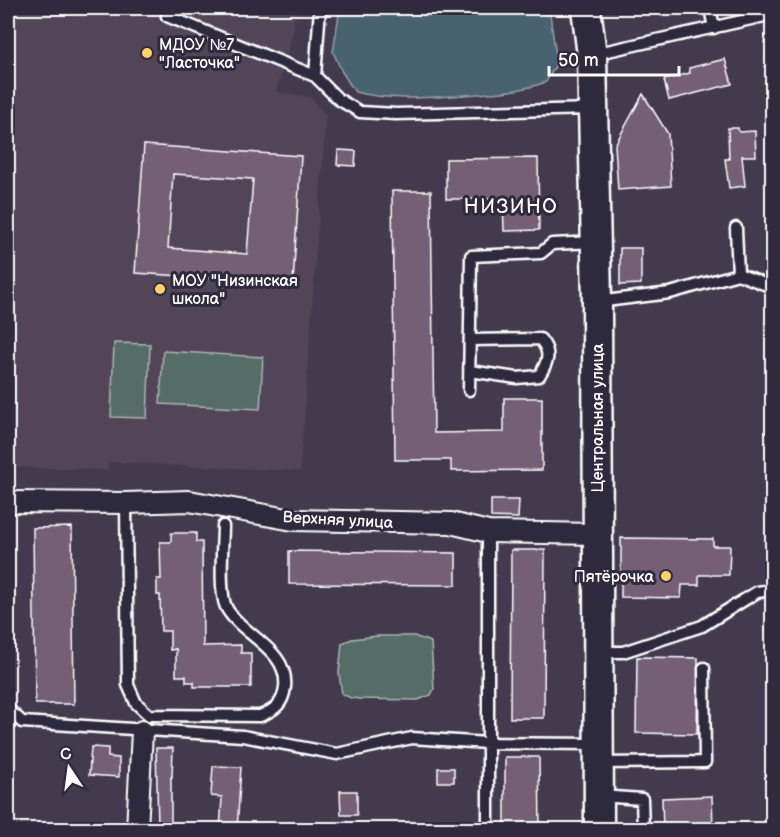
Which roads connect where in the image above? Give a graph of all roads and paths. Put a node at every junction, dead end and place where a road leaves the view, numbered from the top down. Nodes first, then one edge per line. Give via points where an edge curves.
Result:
1 (320, 8) edge
2 (586, 8) edge
3 (710, 8) edge
4 (770, 15) edge
5 (167, 16) dead end
6 (714, 28) junction
7 (592, 55) junction
8 (315, 76) junction
9 (594, 109) junction
10 (736, 228) dead end
11 (596, 242) junction
12 (738, 274) junction
13 (772, 287) edge
14 (597, 302) junction
15 (470, 340) junction
16 (470, 371) junction
17 (469, 390) dead end
18 (8, 502) edge
19 (126, 503) junction
20 (223, 525) dead end
21 (488, 532) junction
22 (597, 534) junction
23 (772, 590) edge
24 (599, 652) junction
25 (704, 668) dead end
26 (8, 709) edge
27 (142, 731) junction
28 (487, 743) junction
29 (598, 754) junction
30 (598, 796) junction
31 (137, 830) edge
32 (488, 830) edge
33 (599, 830) edge
34 (643, 830) edge

1 - 8 lane
2 - 7 street, Центральная улица
3 - 6 lane
4 - 6 lane
5 - 8 lane
6 - 7 lane
7 - 9 street, Центральная улица
8 - 9 lane via 338,99 360,112
9 - 11 street, Центральная улица
10 - 12 lane
11 - 14 street, Центральная улица
11 - 15 lane via 552,244 541,253 471,256
12 - 13 lane
12 - 14 lane via 670,293
14 - 22 street, Центральная улица
15 - 16 lane
15 - 16 lane via 540,339 549,354 539,376 516,378
16 - 17 lane
18 - 19 street, Верхняя улица
19 - 20 lane via 128,685 136,703 149,715 260,716 275,710 284,699 286,679 279,659 225,607
19 - 21 street, Верхняя улица via 189,501 293,520 451,524
21 - 22 street, Верхняя улица
21 - 28 lane
22 - 24 street, Центральная улица
23 - 24 lane via 757,592 702,626 623,652
24 - 29 street, Центральная улица
25 - 29 lane via 705,762
26 - 27 lane via 22,722
27 - 28 lane via 243,736 337,754 412,738
27 - 31 street
28 - 29 lane
28 - 32 lane
29 - 30 street, Центральная улица
30 - 33 street, Центральная улица
30 - 34 lane via 642,799

